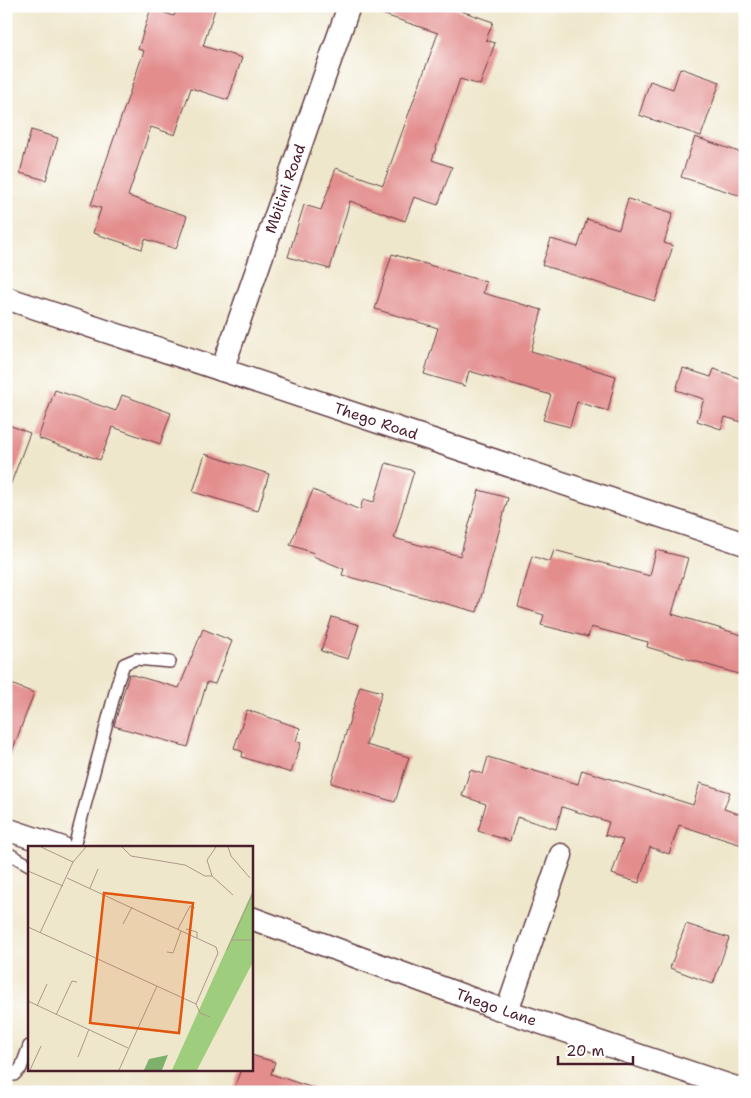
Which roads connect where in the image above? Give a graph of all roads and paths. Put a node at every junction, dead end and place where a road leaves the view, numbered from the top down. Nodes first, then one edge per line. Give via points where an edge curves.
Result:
1 (349, 6) edge
2 (6, 298) edge
3 (222, 370) junction
4 (745, 544) edge
5 (170, 662) dead end
6 (6, 829) edge
7 (57, 846) edge
8 (74, 846) edge
9 (6, 854) edge
10 (561, 855) dead end
11 (28, 864) edge
12 (252, 918) edge
13 (507, 1011) junction
14 (28, 1049) edge
15 (6, 1075) edge
16 (745, 1091) edge

1 - 3 street, Mbitini Road
2 - 3 street, Thego Road
3 - 4 street, Thego Road
5 - 8 lane via 136,659 124,664
6 - 7 street
9 - 11 lane
10 - 13 street
12 - 13 street, Thego Lane
13 - 16 street, Thego Lane
14 - 15 lane via 21,1068 14,1075

